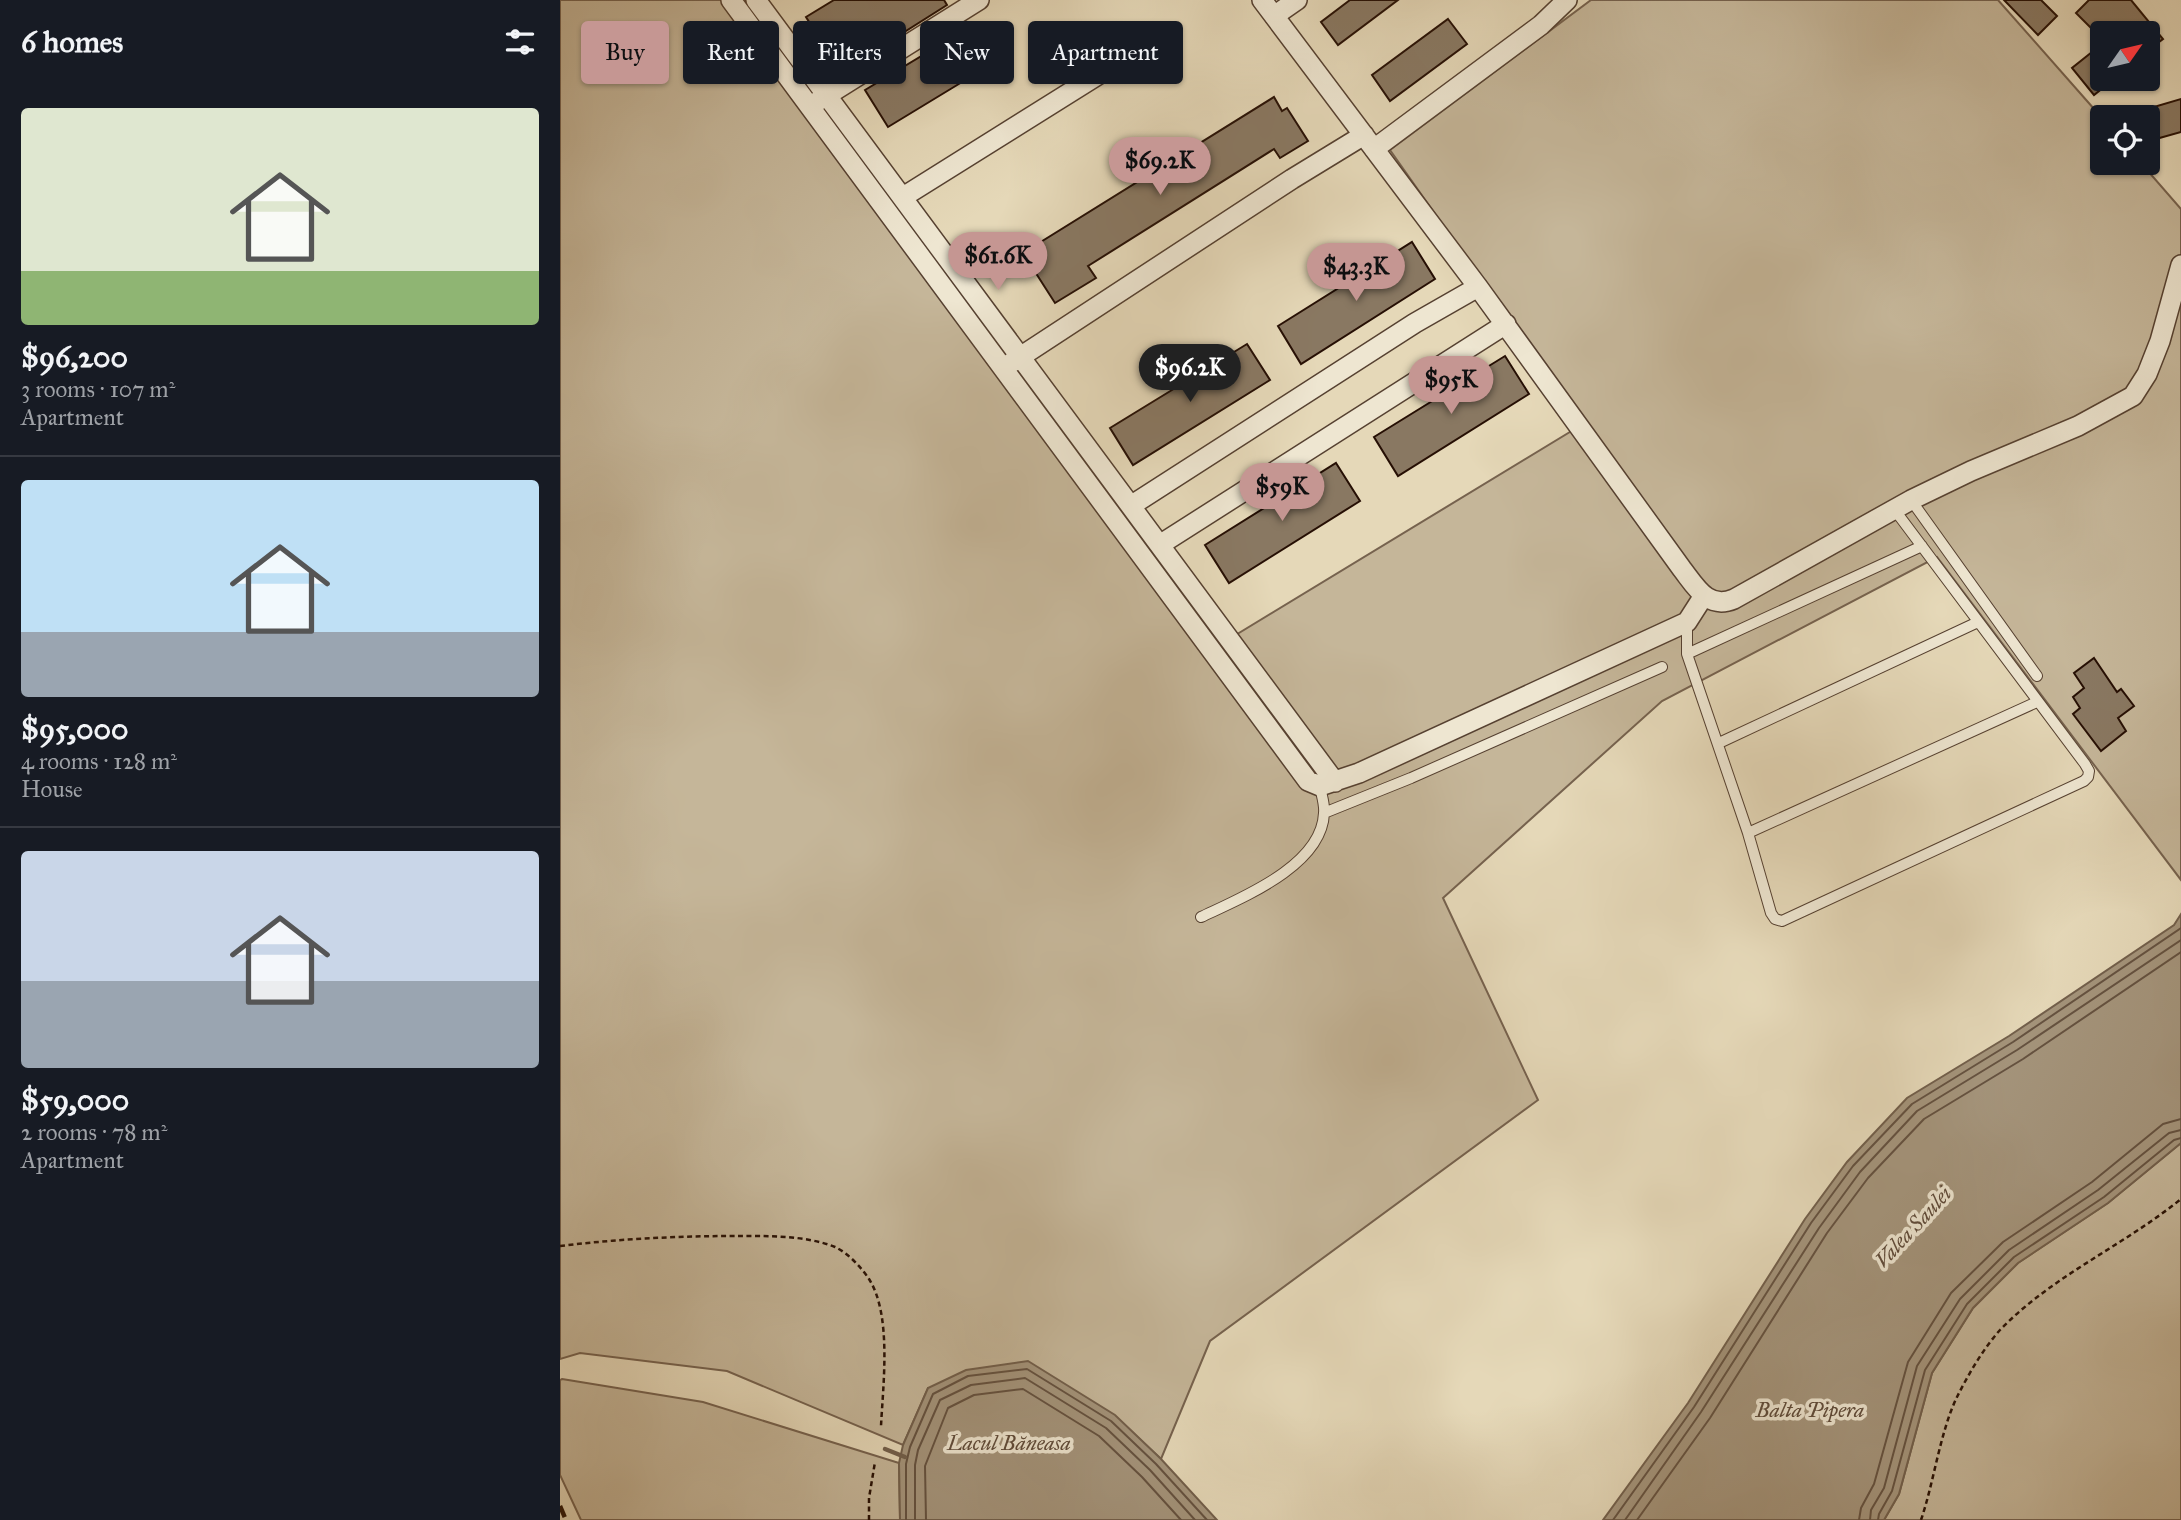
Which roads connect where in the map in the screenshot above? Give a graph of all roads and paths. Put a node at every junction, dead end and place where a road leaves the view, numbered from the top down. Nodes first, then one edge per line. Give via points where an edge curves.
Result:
1 (731, 0) edge
2 (756, 0) edge
3 (979, 0) edge
4 (1262, 0) edge
5 (1297, 0) edge
6 (1567, 0) edge
7 (956, 7) edge
8 (1274, 16) junction
9 (1084, 84) edge
10 (827, 95) junction
11 (808, 107) junction
12 (1369, 142) junction
13 (903, 197) junction
14 (2181, 265) edge
15 (1478, 286) junction
16 (975, 293) junction
17 (958, 306) junction
18 (1506, 324) junction
19 (1021, 356) junction
20 (1004, 367) junction
21 (1132, 505) junction
22 (1903, 505) junction
23 (1161, 544) junction
24 (1922, 546) junction
25 (1703, 597) junction
26 (1686, 622) junction
27 (1978, 622) junction
28 (1687, 654) junction
29 (1662, 667) dead end
30 (2037, 676) dead end
31 (2038, 702) junction
32 (1718, 743) junction
33 (1328, 784) junction
34 (1324, 813) junction
35 (1748, 833) junction
36 (1200, 917) dead end
37 (2181, 1199) edge
38 (560, 1246) edge
39 (881, 1426) dead end
40 (875, 1462) dead end
41 (869, 1520) edge
42 (1921, 1520) edge

1 - 11 street
2 - 10 street
3 - 7 street
4 - 8 street
5 - 8 street
6 - 12 street via 1541,25
7 - 10 street
8 - 12 street
9 - 13 street
10 - 11 street
10 - 13 street
11 - 17 street
12 - 15 street
12 - 19 street via 1292,179
13 - 16 street
14 - 22 street via 2160,341 2133,396 2078,426
15 - 18 street
15 - 21 street
16 - 17 street
16 - 19 street
17 - 20 street
18 - 23 street
18 - 25 street
19 - 20 street
19 - 21 street
20 - 33 street via 1303,775
21 - 23 street
22 - 24 lane
22 - 25 street via 1734,599 1722,602
22 - 30 lane
23 - 33 street
24 - 27 lane
24 - 28 lane
25 - 26 street
26 - 28 lane
26 - 33 street
27 - 31 lane
27 - 32 lane
28 - 32 lane
29 - 34 lane
31 - 35 lane
31 - 35 lane via 2085,764 2088,777 1782,921 1771,914
32 - 35 lane
33 - 34 lane
34 - 36 lane via 1317,836 1281,877
37 - 42 path via 2047,1289 1999,1332 1956,1400
38 - 39 path via 675,1236 786,1236 835,1247 870,1280 880,1304
40 - 41 path

